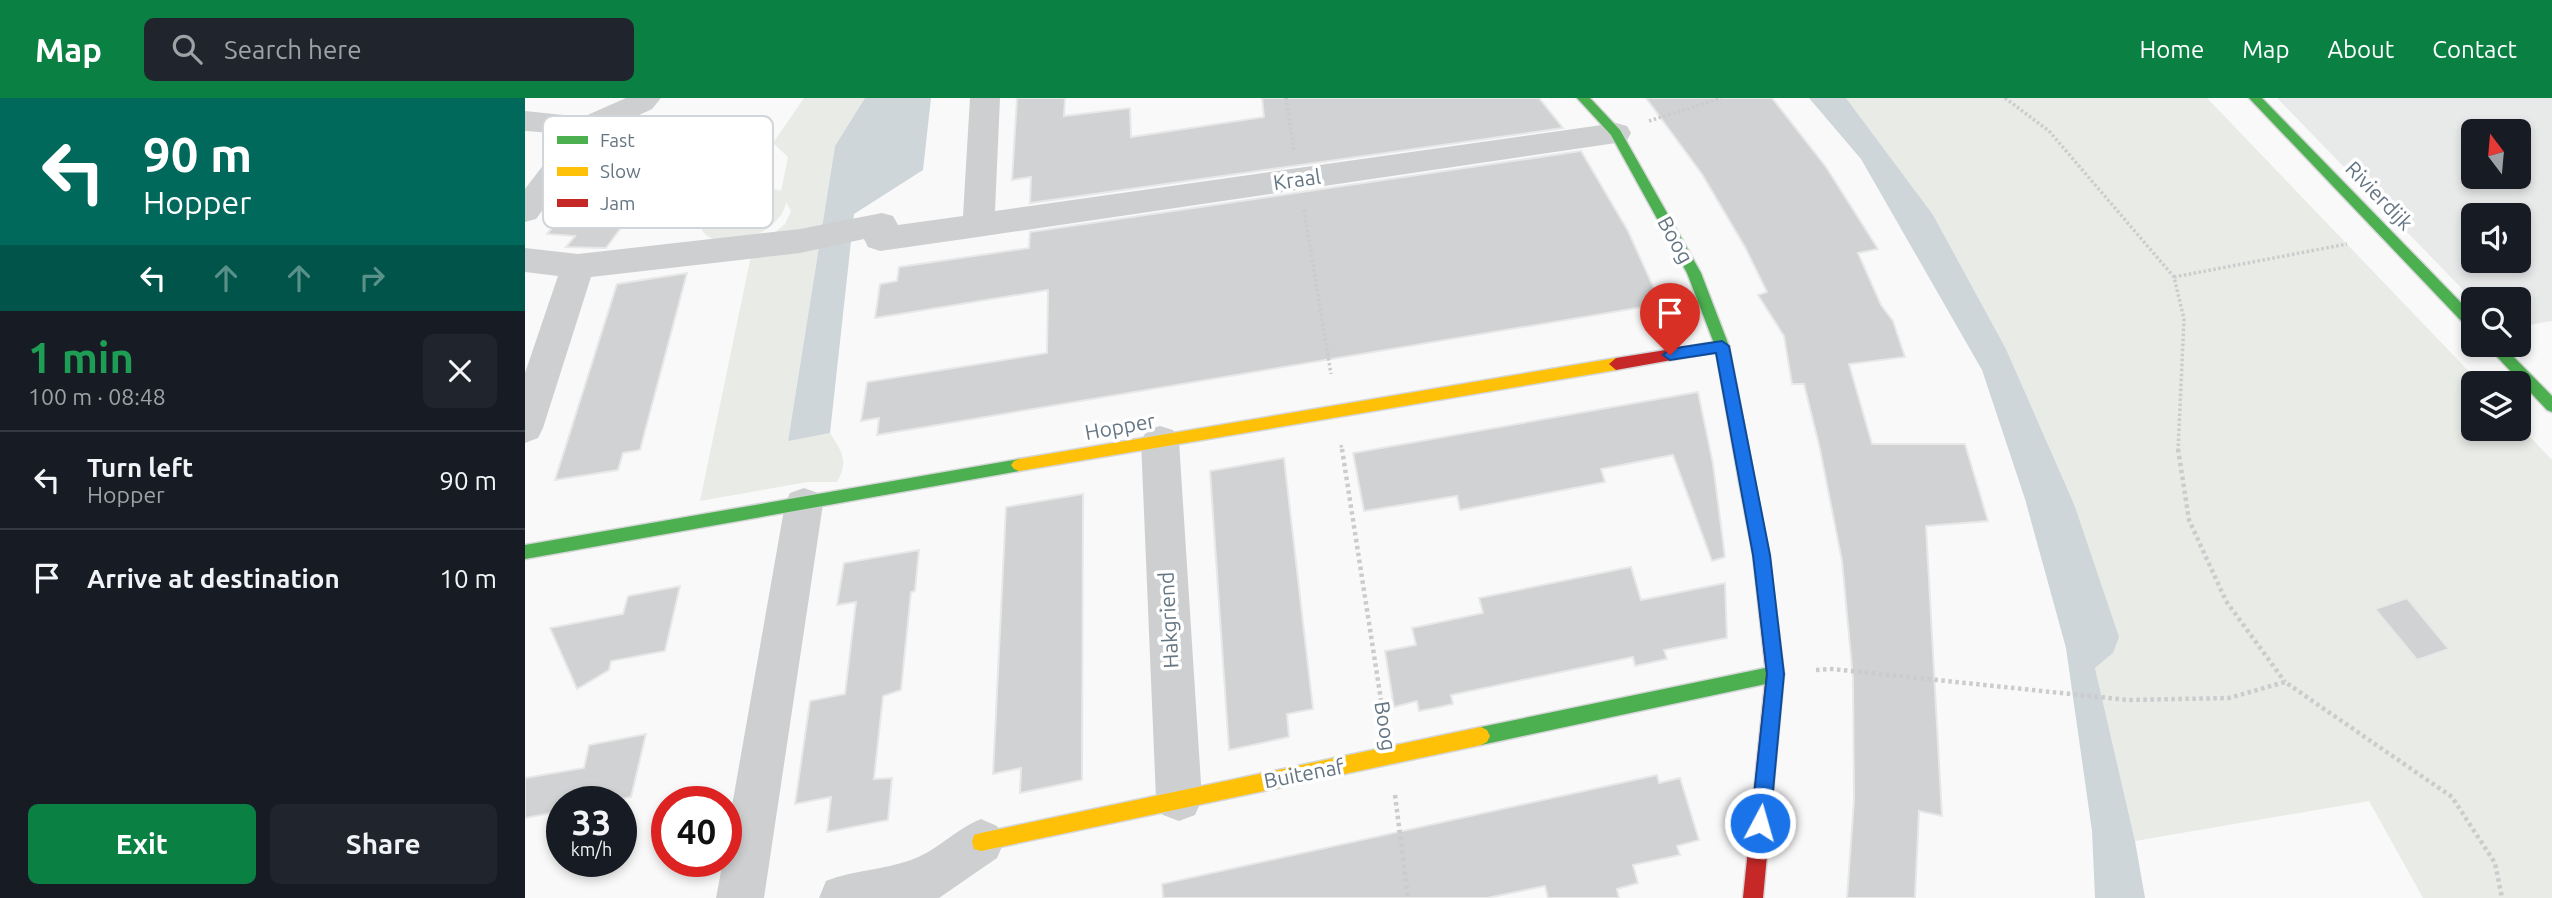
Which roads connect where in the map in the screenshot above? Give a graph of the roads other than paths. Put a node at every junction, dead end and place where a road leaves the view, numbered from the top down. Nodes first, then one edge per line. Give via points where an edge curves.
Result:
1 (646, 98) edge
2 (985, 98) edge
3 (1583, 98) edge
4 (2255, 98) edge
5 (613, 116) edge
6 (525, 121) edge
7 (543, 122) edge
8 (1616, 133) junction
9 (543, 188) edge
10 (525, 211) edge
11 (978, 226) junction
12 (525, 260) edge
13 (578, 266) junction
14 (2461, 312) edge
15 (1722, 346) junction
16 (2505, 357) edge
17 (2552, 406) edge
18 (525, 428) edge
19 (1160, 441) junction
20 (804, 504) junction
21 (525, 552) edge
22 (1775, 674) junction
23 (1179, 799) junction
24 (981, 842) joint
25 (920, 890) edge
26 (740, 898) edge
27 (843, 898) edge
28 (1753, 898) edge

1 - 5 street
2 - 11 street
3 - 8 street, Boog
4 - 14 street, Rivierdijk
6 - 7 street
8 - 11 street, Kraal
8 - 15 street, Boog via 1694,273
9 - 10 street
11 - 13 street, Kraal via 877,230
12 - 13 street, Kraal
13 - 18 street
15 - 19 street, Hopper
15 - 22 street, Boog via 1761,555
16 - 17 street
19 - 20 street, Hopper
19 - 23 street, Hakgriend
20 - 21 street, Hopper
20 - 26 street
22 - 23 street, Buitenaf
22 - 28 street, Boog
23 - 24 street, Buitenaf
24 - 25 street, Buitenaf
25 - 27 street, Buitenaf

